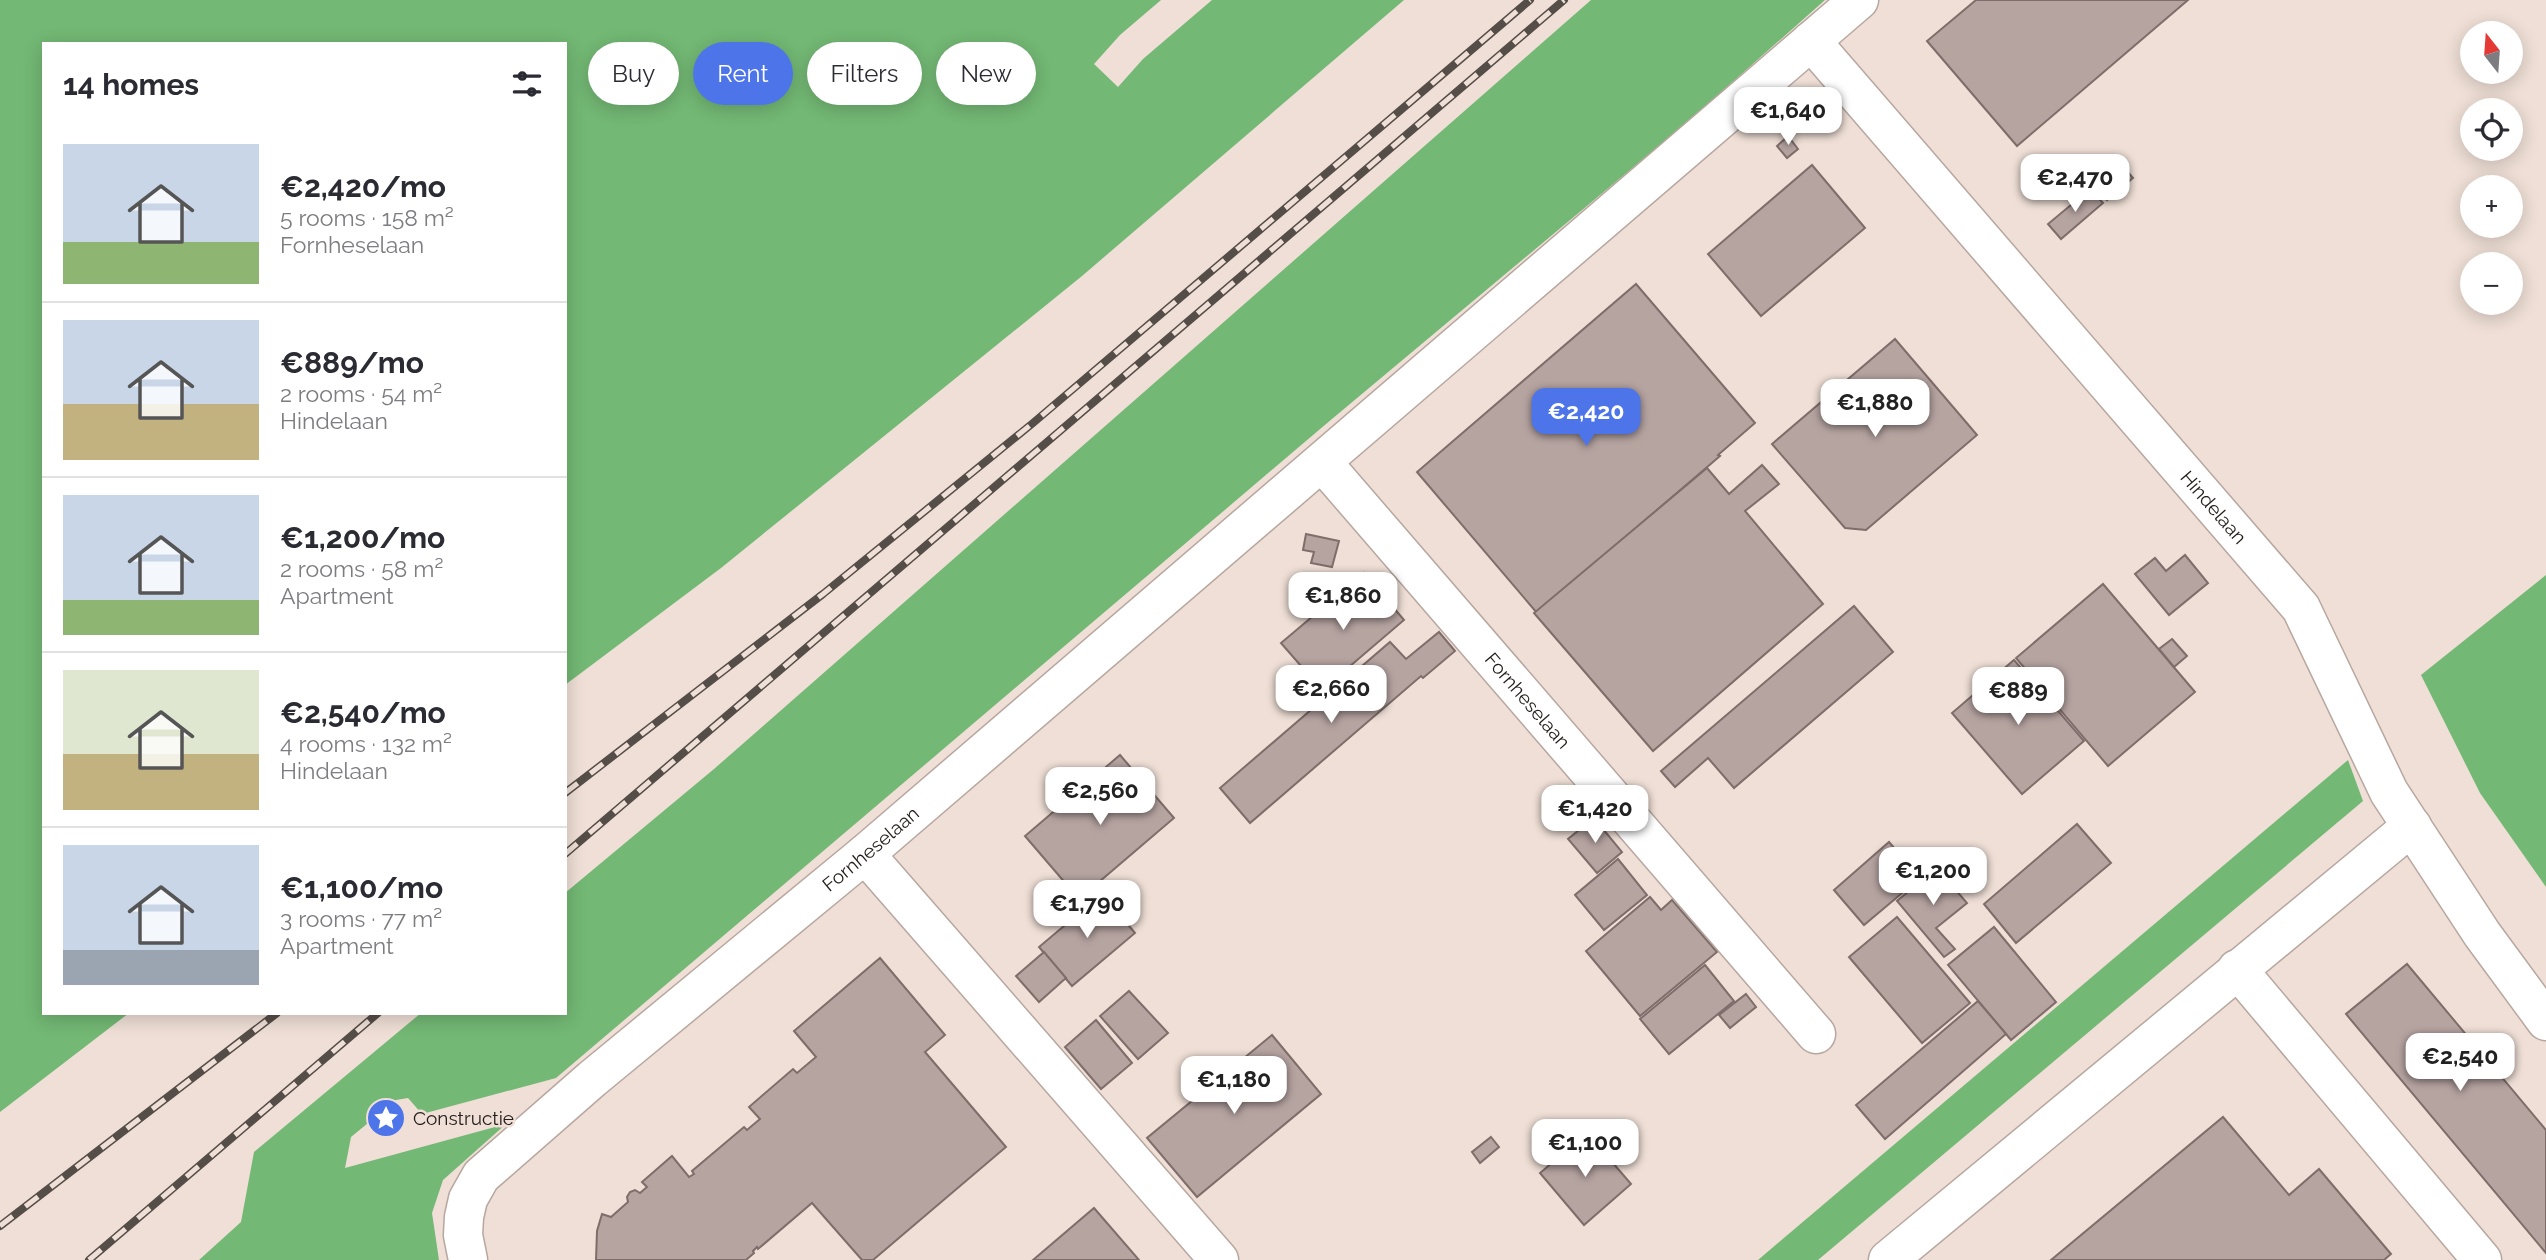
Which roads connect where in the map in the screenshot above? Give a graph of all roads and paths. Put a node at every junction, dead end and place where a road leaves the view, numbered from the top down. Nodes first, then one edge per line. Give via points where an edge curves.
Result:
1 (1859, 0) edge
2 (1811, 41) junction
3 (1322, 462) junction
4 (2412, 826) junction
5 (864, 854) junction
6 (2237, 969) junction
7 (2546, 1021) edge
8 (1816, 1034) dead end
9 (468, 1260) edge
10 (1219, 1260) edge
11 (1888, 1260) edge
12 (2482, 1260) edge

1 - 2 street, Fornheselaan
2 - 3 street, Fornheselaan
2 - 4 street, Hindelaan via 2301,608 2389,792
3 - 5 street, Fornheselaan
3 - 8 street, Fornheselaan
4 - 6 street
4 - 7 street, Hindelaan
5 - 9 street, Fornheselaan via 481,1176 464,1217
5 - 10 street
6 - 11 street
6 - 12 street

